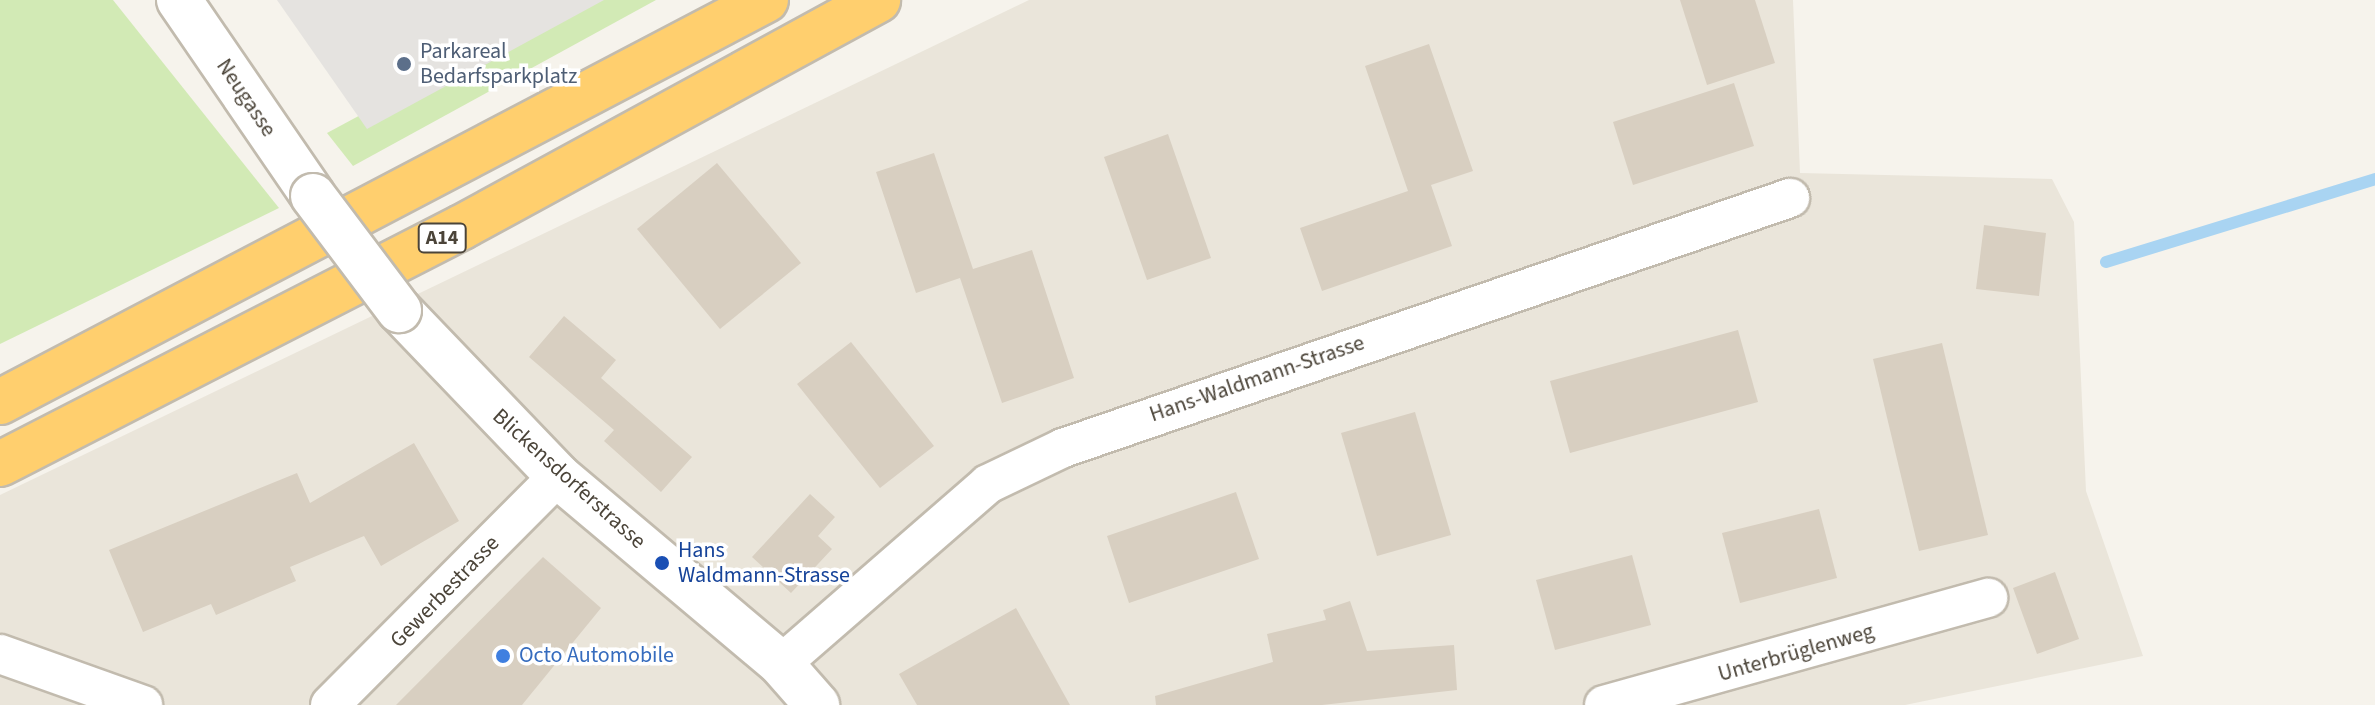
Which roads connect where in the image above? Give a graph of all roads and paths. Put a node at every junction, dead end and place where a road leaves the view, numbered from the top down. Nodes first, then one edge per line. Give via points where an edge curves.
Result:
1 (179, 0) edge
2 (766, 0) edge
3 (878, 0) edge
4 (313, 196) joint
5 (1790, 198) dead end
6 (0, 402) edge
7 (0, 464) edge
8 (558, 476) junction
9 (1988, 598) dead end
10 (0, 654) edge
11 (781, 664) junction
12 (143, 705) edge
13 (330, 705) edge
14 (817, 705) edge
15 (1604, 705) edge

1 - 4 street, Neugasse
2 - 6 highway, A14
3 - 7 highway, A14 via 462,227
4 - 8 street, Blickensdorferstrasse, bridge via 399,310
5 - 11 street, Hans-Waldmann-Strasse via 1063,448 988,484
8 - 11 street, Blickensdorferstrasse
8 - 13 street, Gewerbestrasse
9 - 15 street, Unterbrüglenweg
10 - 12 street
11 - 14 street, Blickensdorferstrasse

